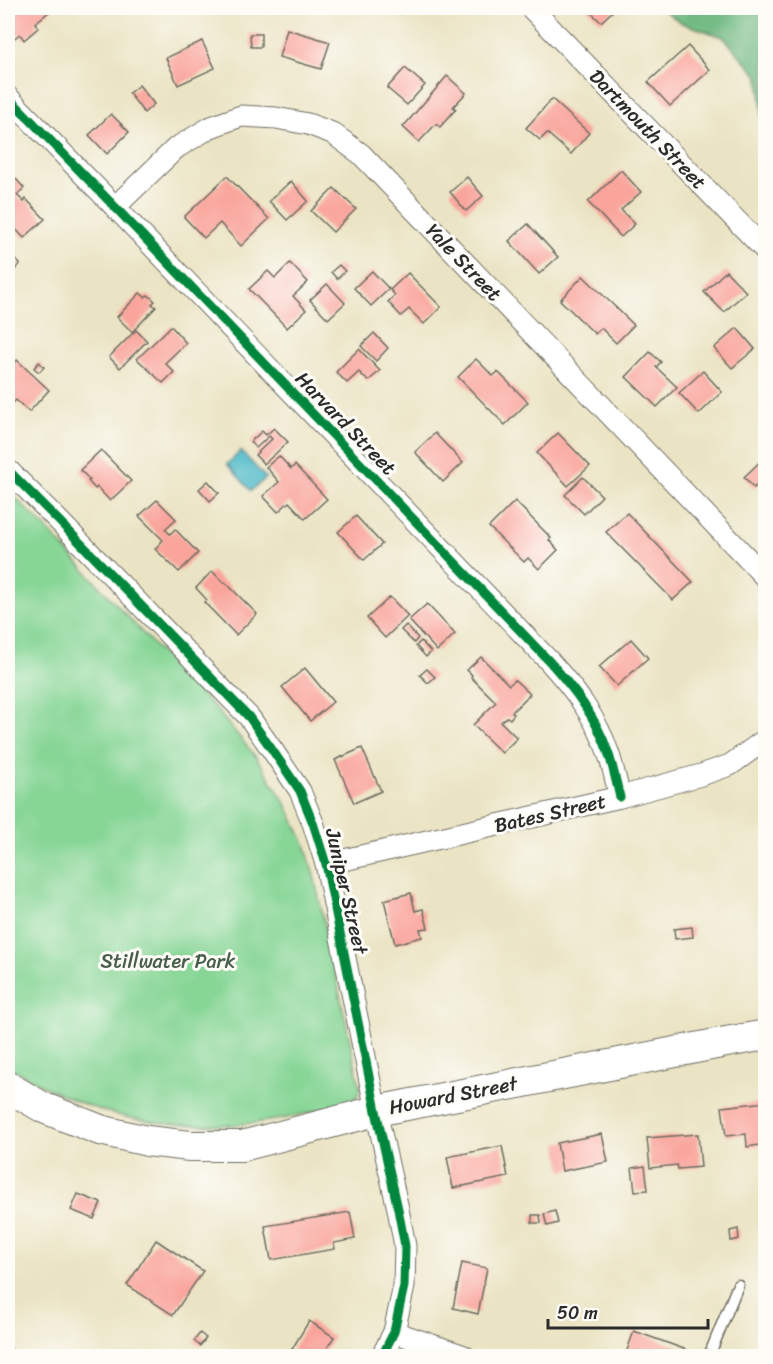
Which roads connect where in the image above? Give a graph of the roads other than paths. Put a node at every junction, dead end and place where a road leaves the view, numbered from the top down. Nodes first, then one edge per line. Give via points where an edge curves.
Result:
1 (531, 8) edge
2 (8, 97) edge
3 (115, 207) junction
4 (765, 251) edge
5 (8, 470) edge
6 (765, 578) edge
7 (765, 739) edge
8 (620, 797) junction
9 (326, 864) junction
10 (765, 1035) edge
11 (8, 1086) edge
12 (376, 1111) junction
13 (738, 1285) dead end
14 (393, 1332) junction
15 (382, 1356) edge
16 (464, 1356) edge
17 (709, 1356) edge

1 - 4 street, Dartmouth Street
2 - 3 street, Harvard Street
3 - 6 street, Yale Street via 176,148 241,116 276,118 332,133 361,154
3 - 8 street, Harvard Street via 573,688 591,714 608,752
5 - 9 street, Juniper Street via 249,717 300,791
7 - 8 street, Bates Street via 730,765
8 - 9 street, Bates Street
9 - 12 street, Juniper Street
10 - 12 street, Howard Street
11 - 12 street, Howard Street via 44,1108 100,1130 190,1146 242,1146
12 - 14 street, Juniper Street via 405,1246 404,1286
13 - 17 lane
14 - 15 street, Juniper Street
14 - 16 street

